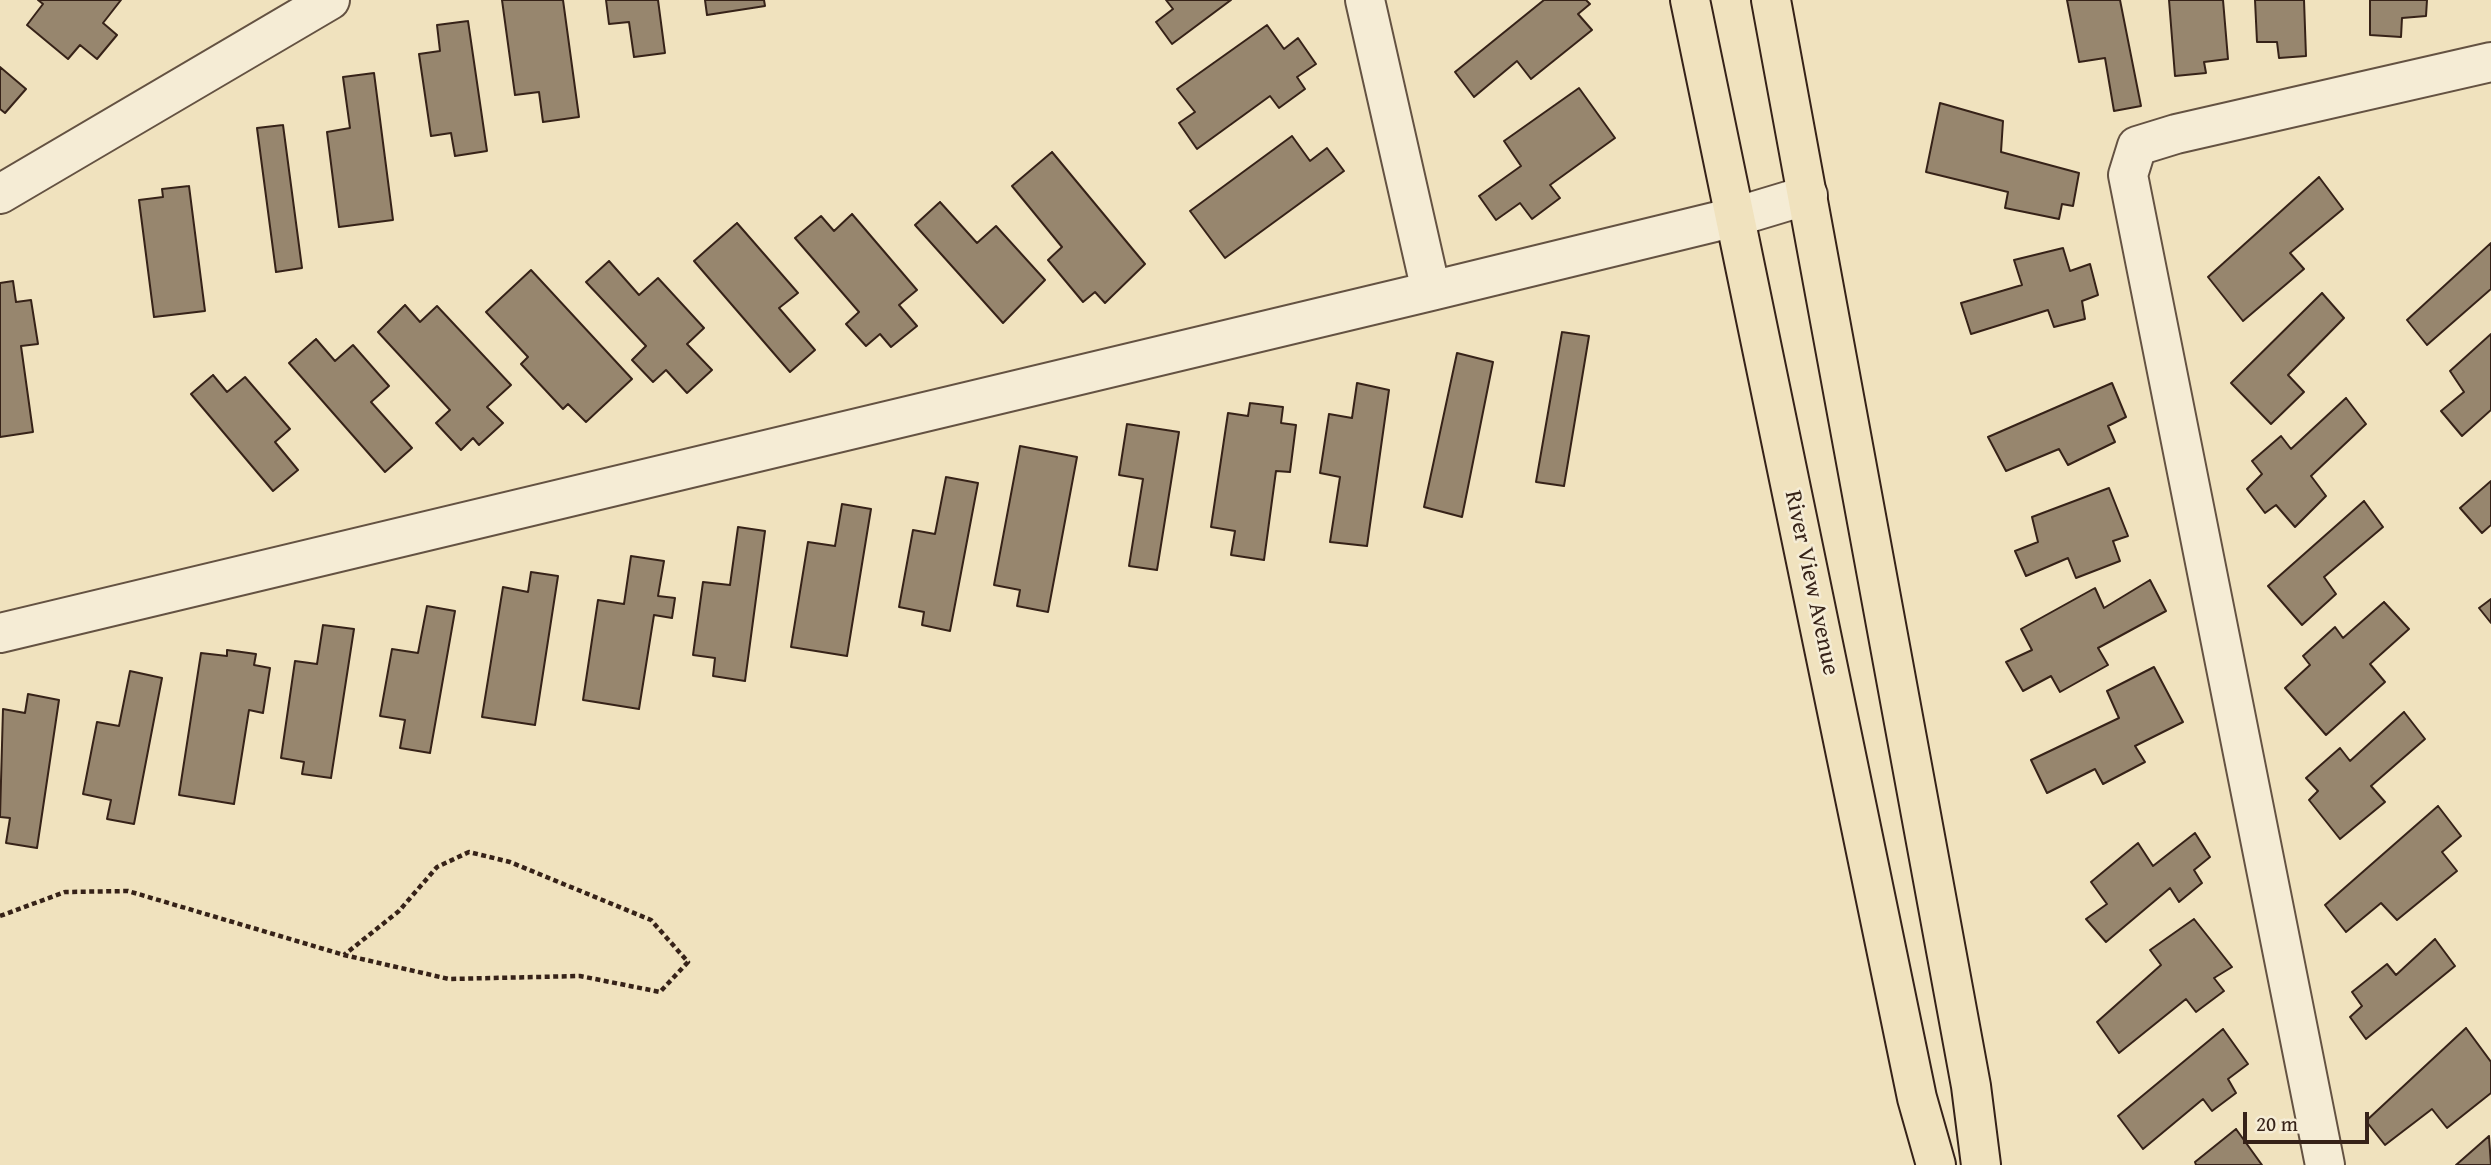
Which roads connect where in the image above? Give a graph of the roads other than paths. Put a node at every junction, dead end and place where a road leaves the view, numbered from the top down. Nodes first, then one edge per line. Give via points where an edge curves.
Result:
1 (330, 0) edge
2 (1365, 0) edge
3 (1690, 0) edge
4 (1772, 0) edge
5 (2491, 62) edge
6 (0, 194) edge
7 (1808, 195) junction
8 (1735, 217) junction
9 (1431, 292) junction
10 (0, 633) edge
11 (1936, 1165) edge
12 (1981, 1165) edge
13 (2325, 1165) edge

1 - 6 lane
2 - 9 lane
3 - 8 main road, River View Avenue
4 - 7 main road
5 - 13 lane via 2137,146 2128,174
7 - 8 lane
7 - 12 main road via 1969,1072
8 - 9 lane
8 - 11 main road, River View Avenue via 1917,1098
9 - 10 lane

